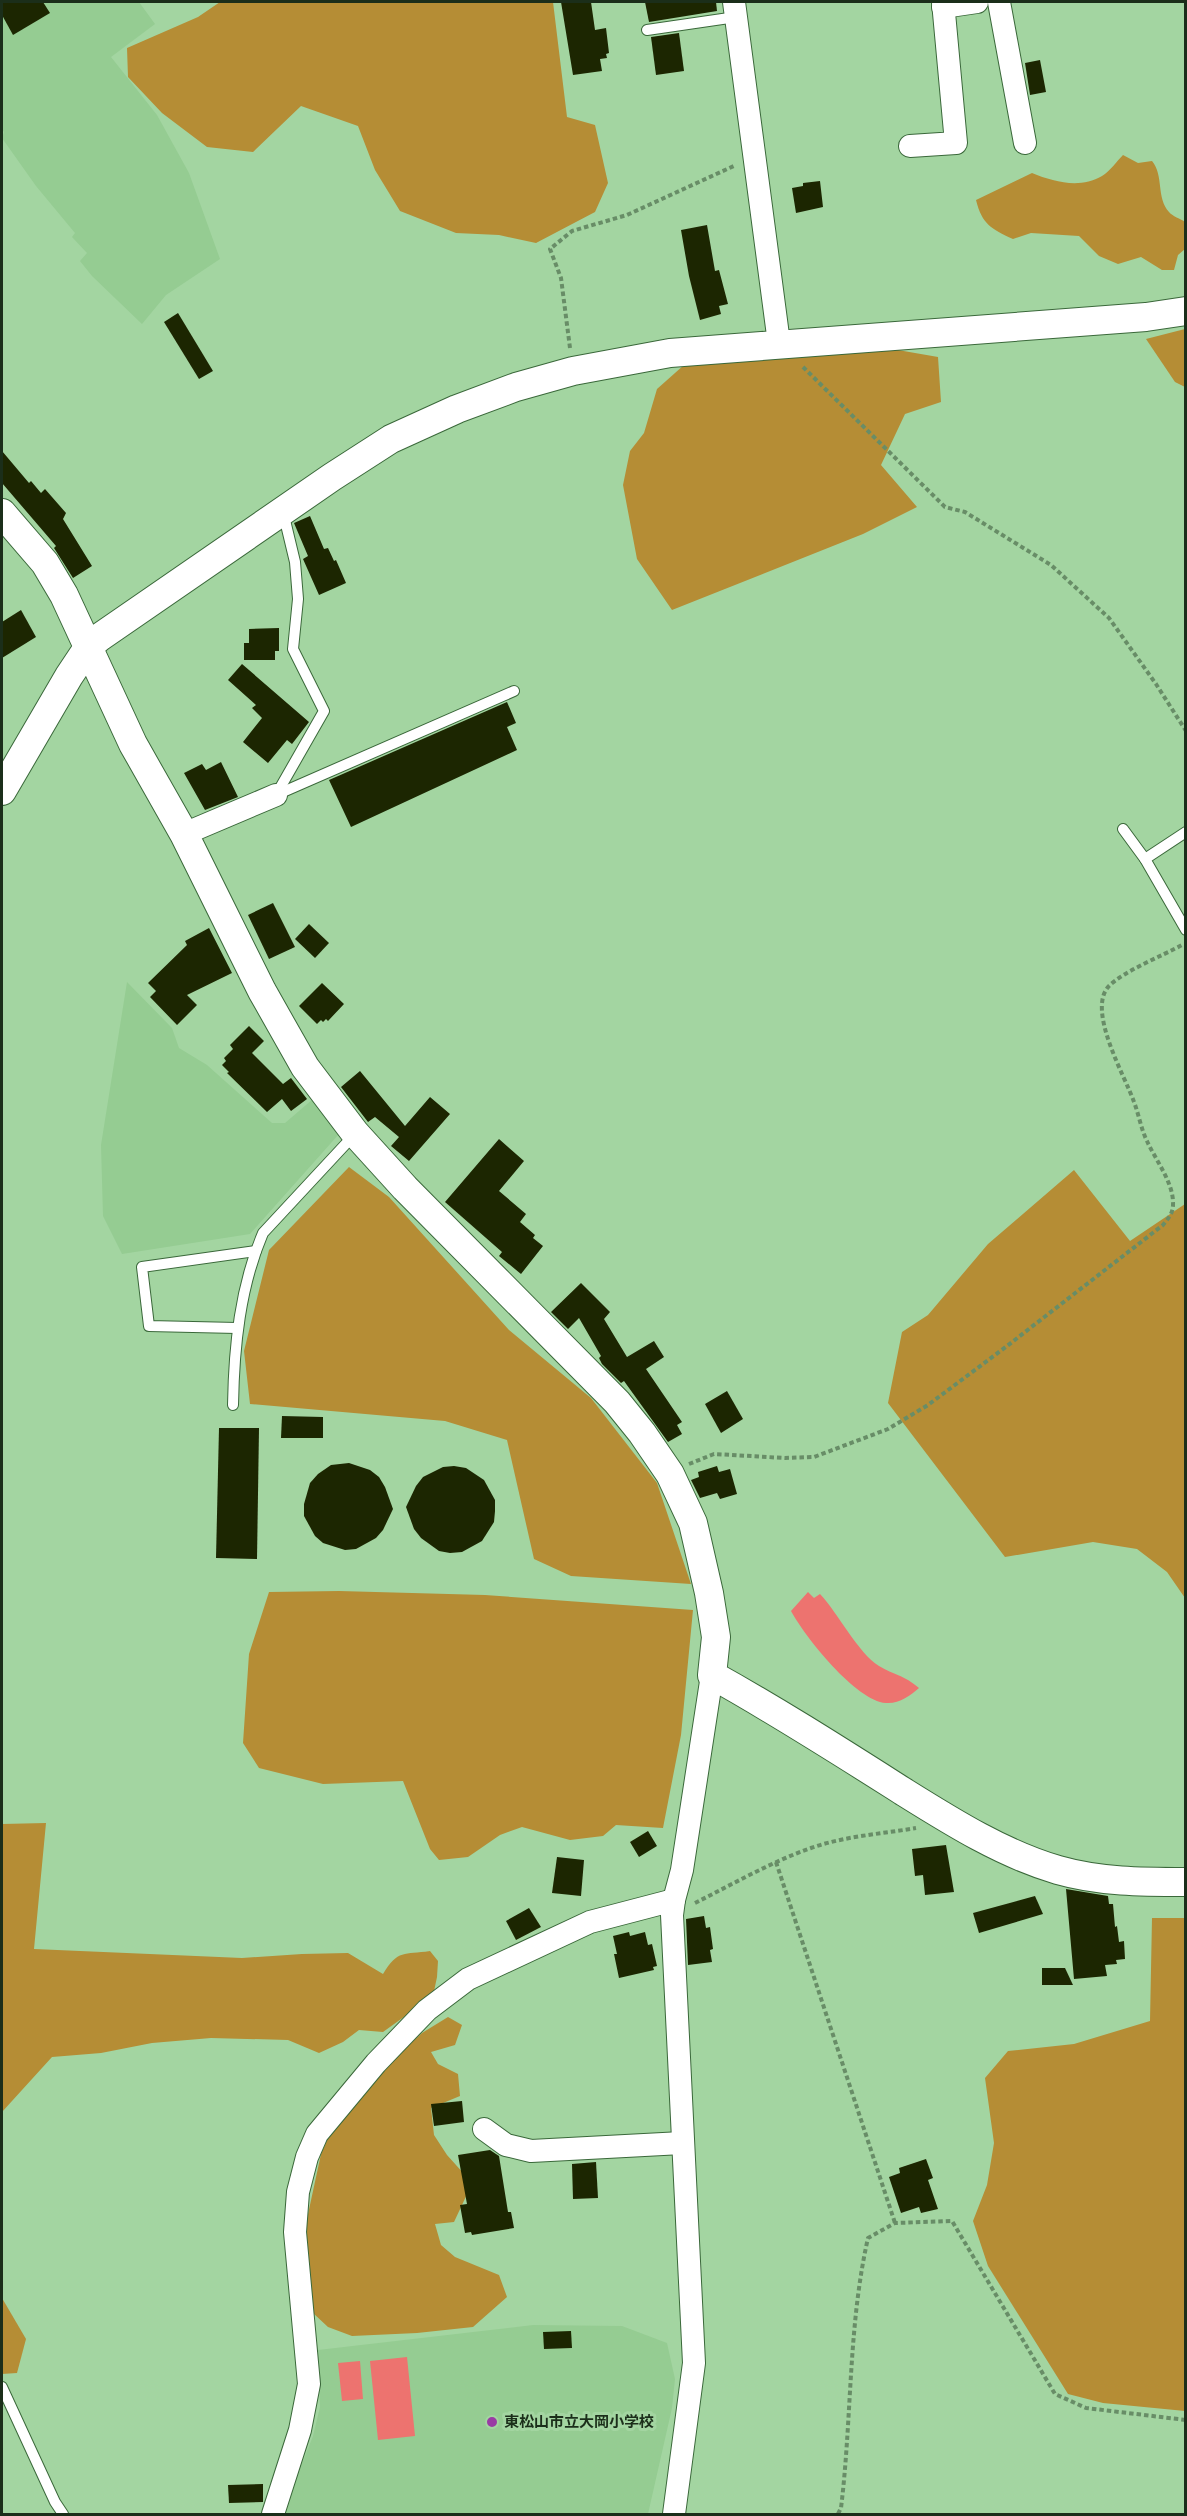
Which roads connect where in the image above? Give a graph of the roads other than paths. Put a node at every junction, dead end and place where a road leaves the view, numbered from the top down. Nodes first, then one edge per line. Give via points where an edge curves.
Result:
1 (977, 2) edge
2 (999, 2) edge
3 (943, 4) edge
4 (735, 9) edge
5 (647, 30) dead end
6 (1025, 143) dead end
7 (910, 146) dead end
8 (1185, 310) edge
9 (779, 343) junction
10 (283, 512) junction
11 (2, 513) edge
12 (89, 646) junction
13 (514, 691) dead end
14 (2, 791) edge
15 (276, 795) junction
16 (1123, 829) dead end
17 (1185, 832) edge
18 (184, 834) junction
19 (1145, 859) junction
20 (1185, 930) edge
21 (355, 1133) junction
22 (256, 1251) junction
23 (237, 1328) junction
24 (233, 1404) dead end
25 (712, 1675) junction
26 (1185, 1882) edge
27 (673, 1907) junction
28 (484, 2129) dead end
29 (682, 2143) junction
30 (2, 2387) edge
31 (63, 2514) edge
32 (273, 2514) edge
33 (674, 2514) edge

1 - 3 street
2 - 6 street
3 - 7 street via 956,143
4 - 5 lane
4 - 9 street
8 - 9 street via 1146,317
9 - 10 street via 670,353 573,371 516,387 391,439
10 - 12 street
10 - 15 lane via 295,562 298,599 293,649 324,711
11 - 12 street via 45,563
12 - 14 street
12 - 18 street via 133,744
13 - 15 lane
15 - 18 street
16 - 19 lane
17 - 19 lane
18 - 21 street via 294,1048
19 - 20 lane
21 - 22 lane via 263,1233
21 - 25 street via 617,1402 670,1474 693,1523 709,1593 716,1637
22 - 23 lane
22 - 23 lane via 142,1267 149,1326
23 - 24 lane
25 - 26 street via 952,1822 1012,1852 1057,1870 1089,1877
25 - 27 street
27 - 29 street
27 - 32 street via 590,1922 468,1979 427,2010 317,2134 298,2192 295,2232 309,2384 300,2430
28 - 29 street via 506,2145 531,2151
29 - 33 street via 694,2363
30 - 31 lane

